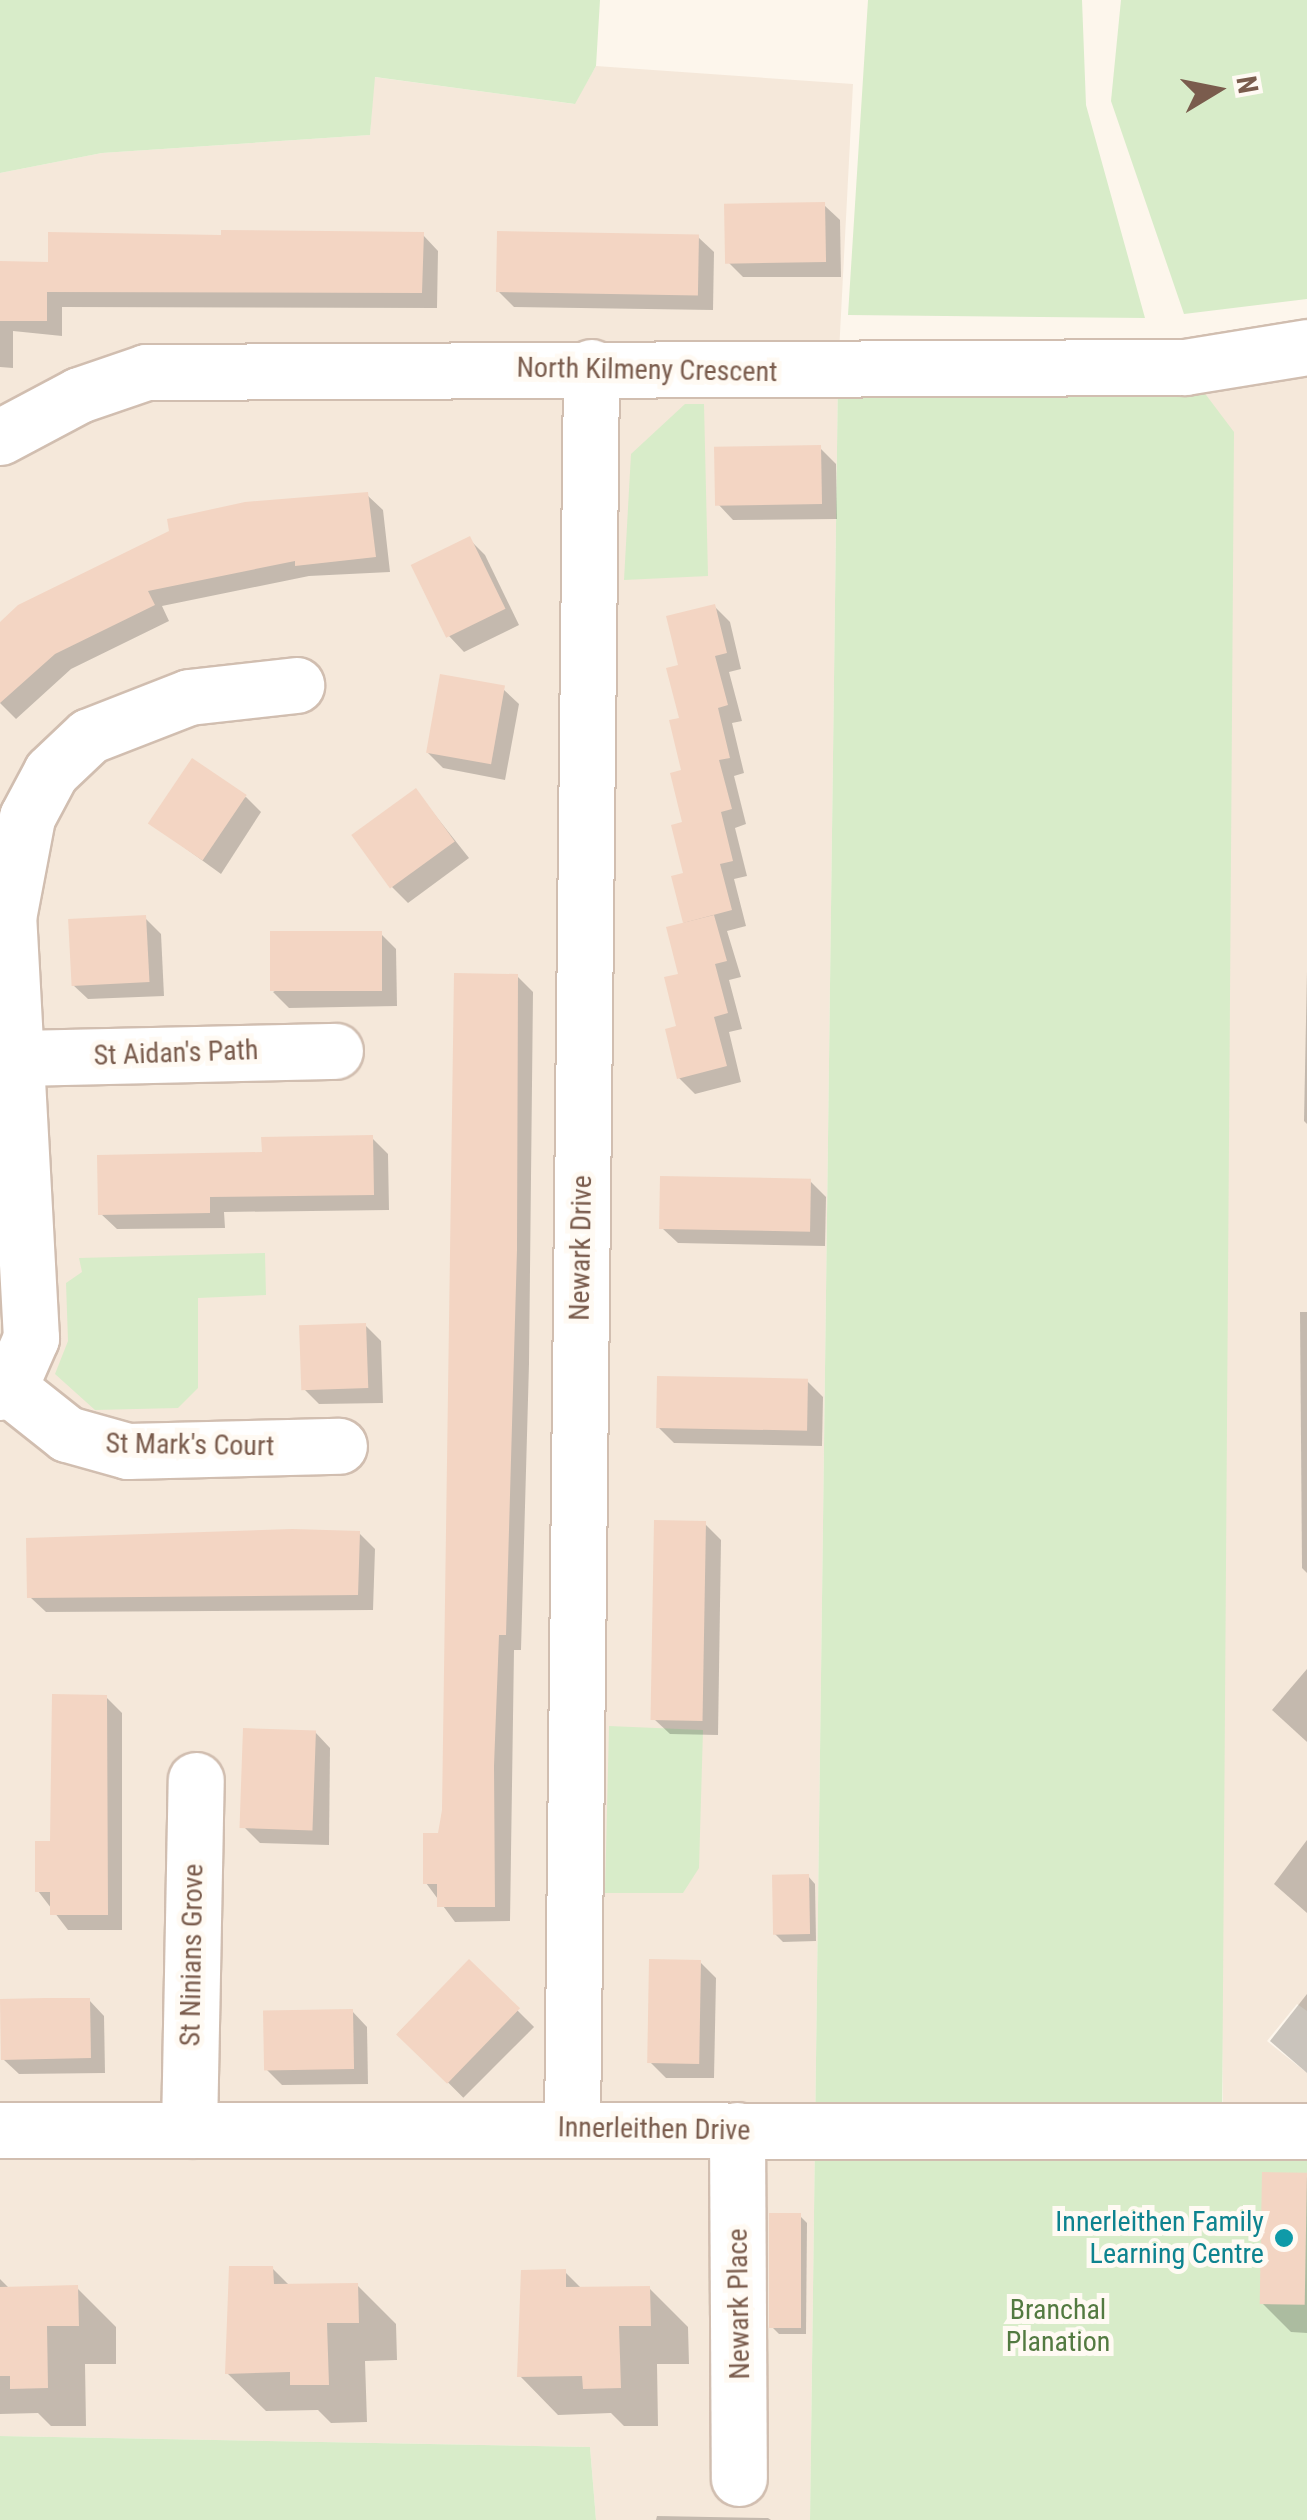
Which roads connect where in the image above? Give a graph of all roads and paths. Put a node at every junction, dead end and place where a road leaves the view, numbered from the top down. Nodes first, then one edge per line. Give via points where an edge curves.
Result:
1 (1307, 346) edge
2 (591, 367) junction
3 (0, 437) edge
4 (296, 685) dead end
5 (334, 1050) dead end
6 (18, 1058) junction
7 (4, 1390) edge
8 (338, 1446) dead end
9 (196, 1780) dead end
10 (572, 2128) junction
11 (0, 2130) edge
12 (189, 2130) junction
13 (736, 2130) junction
14 (1307, 2131) edge
15 (740, 2478) dead end

1 - 2 street, North Kilmeny Crescent via 1185,367
2 - 3 street, North Kilmeny Crescent via 146,372 80,395
2 - 10 street, Newark Drive
4 - 6 street via 188,697 139,713 88,736 51,772 26,817 8,918
5 - 6 street, St Aidan's Path
6 - 7 street via 31,1338
7 - 8 street, St Mark's Court via 67,1434 128,1451
9 - 12 street, St Ninians Grove
10 - 12 street, Innerleithen Drive
10 - 13 street, Innerleithen Drive
11 - 12 street, Innerleithen Drive
13 - 14 street, Innerleithen Drive
13 - 15 street, Newark Place

